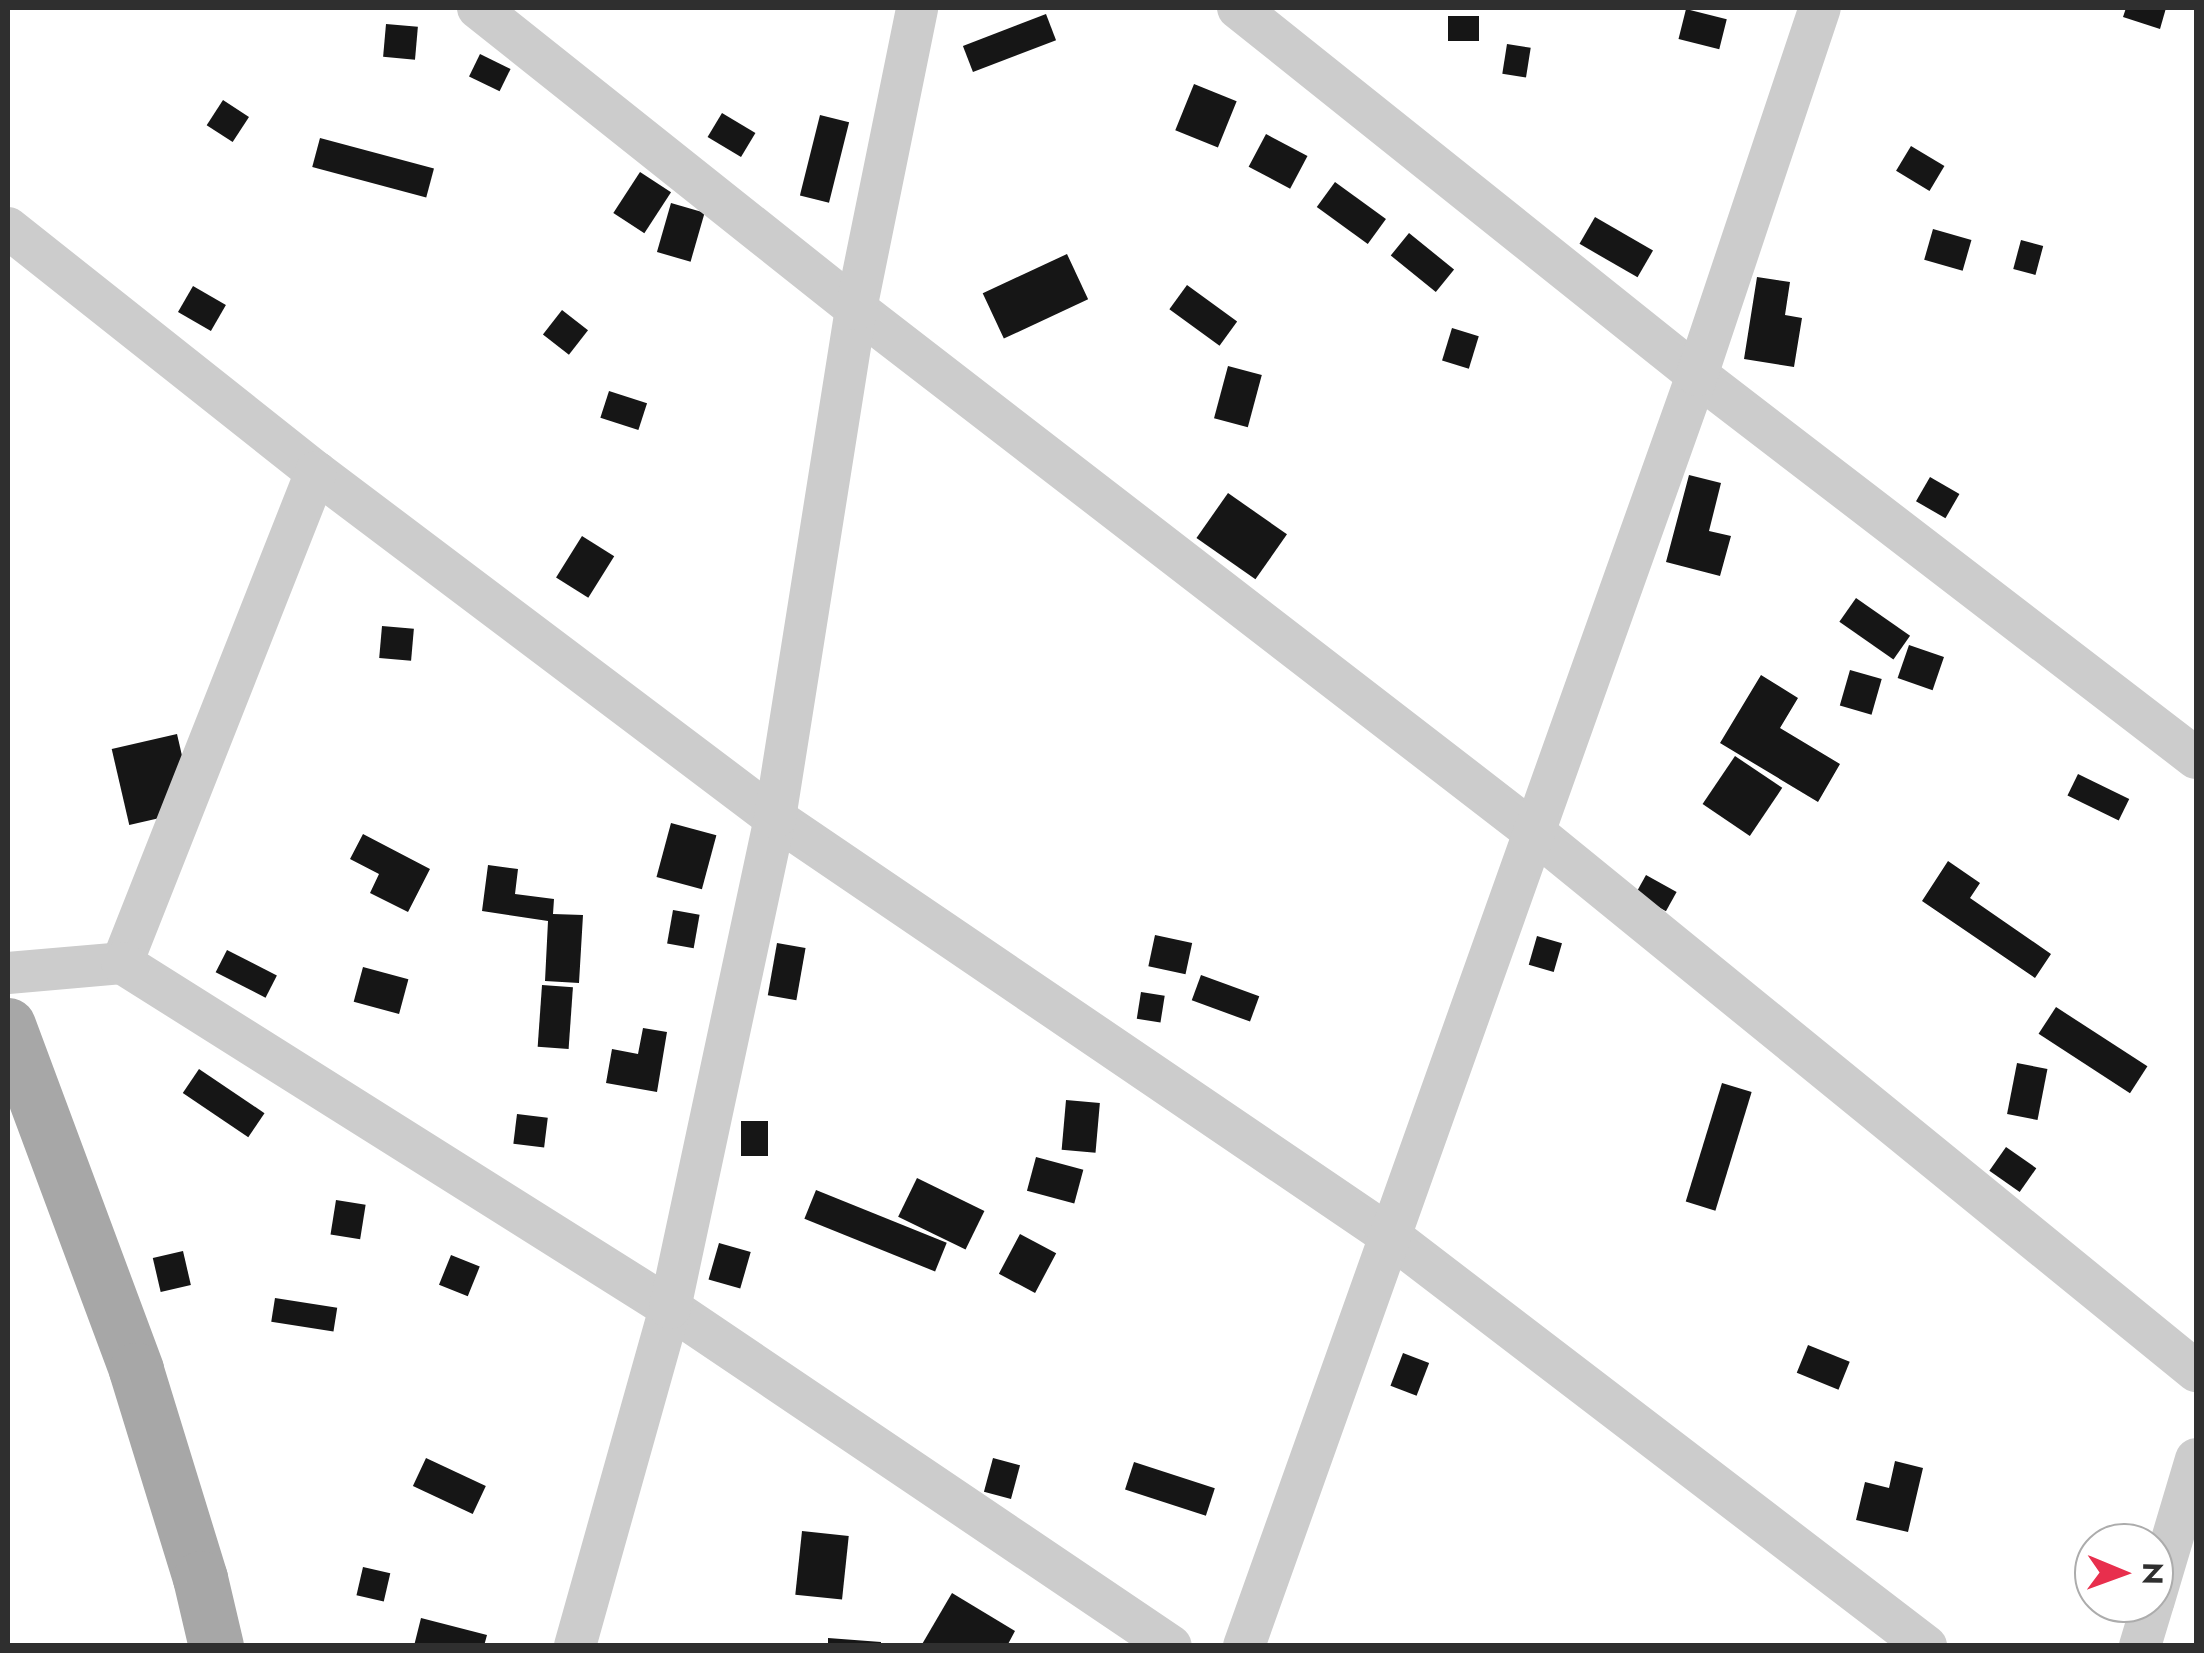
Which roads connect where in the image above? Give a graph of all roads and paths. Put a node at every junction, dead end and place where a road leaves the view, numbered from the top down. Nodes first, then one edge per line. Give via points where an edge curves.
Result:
1 (478, 8) edge
2 (917, 8) edge
3 (1238, 8) edge
4 (1820, 8) edge
5 (8, 228) edge
6 (856, 309) junction
7 (1697, 375) junction
8 (316, 472) junction
9 (2196, 758) edge
10 (775, 818) junction
11 (1534, 832) junction
12 (122, 963) junction
13 (8, 973) edge
14 (8, 1025) edge
15 (1390, 1236) junction
16 (670, 1308) junction
17 (2196, 1371) edge
18 (2196, 1460) edge
19 (2174, 1534) edge
20 (216, 1646) edge
21 (575, 1646) edge
22 (1170, 1646) edge
23 (1244, 1646) edge
24 (1926, 1646) edge

1 - 6 street
2 - 6 street
3 - 7 street
4 - 7 street
5 - 8 street
6 - 10 street
6 - 11 street
7 - 9 street
7 - 11 street
8 - 10 street
8 - 12 street
10 - 15 street
10 - 16 street
11 - 15 street
11 - 17 street
12 - 13 street
12 - 16 street
14 - 20 main road via 136,1370
15 - 23 street
15 - 24 street
16 - 21 street
16 - 22 street
18 - 19 street

